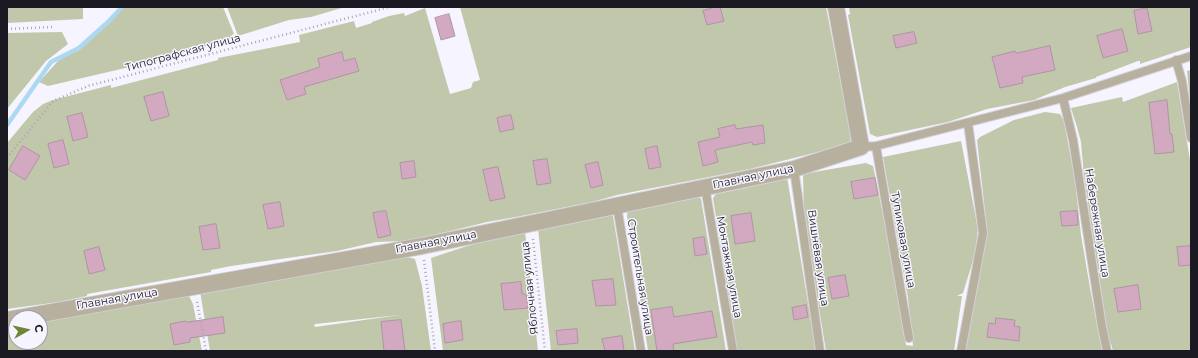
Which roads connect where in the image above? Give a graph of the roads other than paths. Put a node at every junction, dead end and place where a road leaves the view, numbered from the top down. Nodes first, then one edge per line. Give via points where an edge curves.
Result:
1 (836, 7) edge
2 (1191, 56) edge
3 (1176, 60) junction
4 (1063, 98) junction
5 (968, 123) junction
6 (1191, 138) edge
7 (868, 147) junction
8 (794, 169) junction
9 (704, 187) junction
10 (617, 206) junction
11 (7, 320) edge
12 (909, 338) dead end
13 (641, 351) edge
14 (733, 351) edge
15 (820, 351) edge
16 (961, 351) edge
17 (1107, 351) edge

1 - 7 street
2 - 3 lane
3 - 4 lane
3 - 6 lane
4 - 5 lane
4 - 17 lane, Набережная улица via 1073,140
5 - 7 lane
5 - 16 lane via 983,233
7 - 8 street, Главная улица
7 - 12 lane, Тупиковая улица
8 - 9 street, Главная улица
8 - 15 lane, Вишнёвая улица
9 - 10 street, Главная улица
9 - 14 lane, Монтажная улица
10 - 11 street, Главная улица via 422,246
10 - 13 lane, Строительная улица

